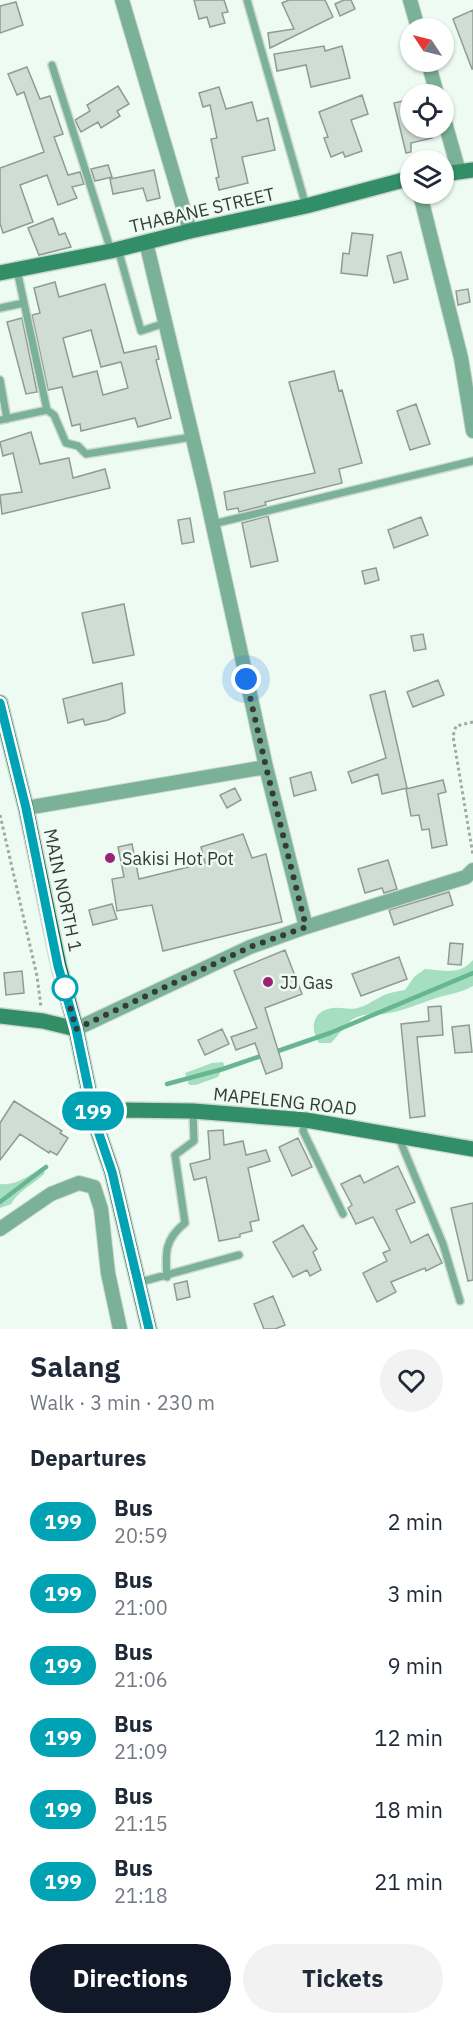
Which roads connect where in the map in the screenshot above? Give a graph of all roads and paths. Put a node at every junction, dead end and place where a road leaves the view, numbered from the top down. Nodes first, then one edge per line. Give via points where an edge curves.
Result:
1 (122, 0) edge
2 (246, 0) edge
3 (410, 0) edge
4 (415, 18) edge
5 (52, 65) dead end
6 (449, 138) edge
7 (459, 172) edge
8 (400, 181) edge
9 (422, 204) edge
10 (306, 206) junction
11 (190, 231) junction
12 (146, 242) junction
13 (115, 250) junction
14 (17, 270) junction
15 (0, 273) edge
16 (24, 303) junction
17 (0, 308) edge
18 (165, 323) junction
19 (0, 380) edge
20 (46, 410) junction
21 (4, 419) edge
22 (473, 431) edge
23 (192, 437) junction
24 (473, 461) edge
25 (213, 525) junction
26 (0, 703) edge
27 (473, 722) edge
28 (266, 767) junction
29 (26, 808) junction
30 (0, 815) edge
31 (473, 855) edge
32 (473, 870) edge
33 (306, 927) junction
34 (0, 1016) edge
35 (43, 1021) junction
36 (76, 1029) junction
37 (193, 1111) junction
38 (306, 1120) junction
39 (96, 1125) junction
40 (399, 1136) junction
41 (473, 1149) edge
42 (344, 1214) dead end
43 (0, 1229) edge
44 (239, 1255) dead end
45 (167, 1277) junction
46 (137, 1283) junction
47 (460, 1301) dead end
48 (120, 1329) edge
49 (149, 1329) edge

1 - 11 street
2 - 10 lane
3 - 4 street
5 - 13 lane
6 - 7 street
8 - 10 street, THABANE STREET
9 - 22 street via 460,358
10 - 11 street, THABANE STREET
11 - 12 street, THABANE STREET
12 - 13 street, THABANE STREET
12 - 18 street
13 - 14 street, THABANE STREET
13 - 18 lane via 141,331
14 - 15 street, THABANE STREET
14 - 16 lane
16 - 17 lane
16 - 20 lane
18 - 23 street
19 - 21 lane
20 - 21 lane
20 - 23 lane via 54,415 66,443 86,453
23 - 25 street
24 - 25 lane
25 - 28 street
26 - 29 main road, MAIN NORTH 1
27 - 31 path via 456,726 453,736
28 - 29 street
28 - 33 street
29 - 36 main road, MAIN NORTH 1 via 58,966
30 - 35 path via 37,976
32 - 33 street via 466,877
33 - 36 street via 250,947
34 - 35 street
35 - 36 street
36 - 39 main road, MAIN NORTH 1
37 - 38 street, MAPELENG ROAD
37 - 39 street, MAPELENG ROAD via 119,1110
37 - 45 lane via 194,1141 176,1155 185,1223 173,1232 166,1245
38 - 40 street, MAPELENG ROAD
38 - 42 lane via 303,1131
39 - 46 main road, MAIN NORTH 1 via 112,1172
40 - 41 street, MAPELENG ROAD
40 - 47 lane via 443,1244
43 - 48 street via 51,1194 79,1183 94,1187
44 - 45 lane
45 - 46 lane
46 - 49 main road, MAIN NORTH 1

